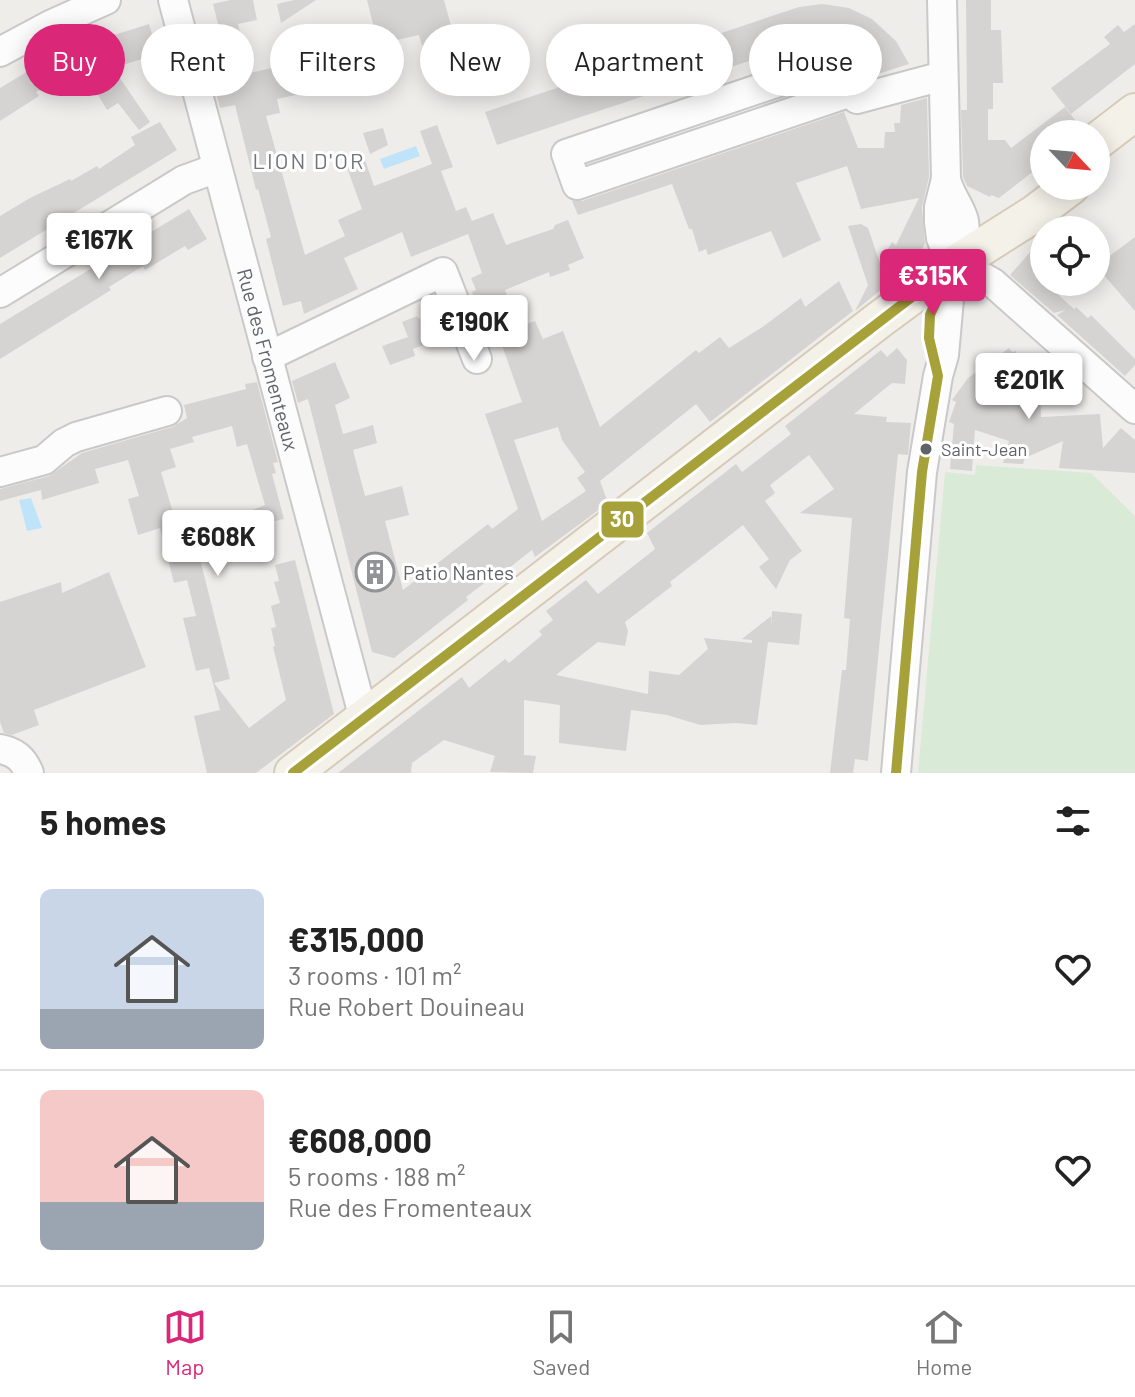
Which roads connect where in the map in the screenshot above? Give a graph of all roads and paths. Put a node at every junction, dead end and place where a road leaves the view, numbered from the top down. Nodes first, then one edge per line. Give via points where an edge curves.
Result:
1 (106, 0) edge
2 (173, 0) edge
3 (942, 0) edge
4 (0, 52) edge
5 (943, 76) junction
6 (854, 91) joint
7 (882, 92) edge
8 (1135, 112) edge
9 (1110, 131) edge
10 (1135, 138) edge
11 (1110, 157) edge
12 (217, 168) junction
13 (1030, 192) edge
14 (1052, 200) edge
15 (952, 266) junction
16 (0, 293) edge
17 (267, 357) junction
18 (477, 359) dead end
19 (1135, 409) edge
20 (167, 411) dead end
21 (0, 472) edge
22 (364, 719) junction
23 (0, 749) edge
24 (29, 773) edge
25 (293, 773) edge
26 (896, 773) edge

1 - 4 street
2 - 12 street, Rue des Fromenteaux
3 - 5 street
5 - 7 street
5 - 15 street via 946,179 939,222
6 - 6 street via 577,185 566,154 811,71 841,75
8 - 9 main road
10 - 11 main road
12 - 16 street via 184,180
12 - 17 street, Rue des Fromenteaux
13 - 15 main road
14 - 15 main road
15 - 19 street via 993,283
15 - 22 main road
15 - 26 street via 930,315 938,376 922,472
17 - 18 street via 443,272
17 - 22 street, Rue des Fromenteaux
20 - 21 street via 76,437 44,460
22 - 25 main road
23 - 24 street via 20,757

